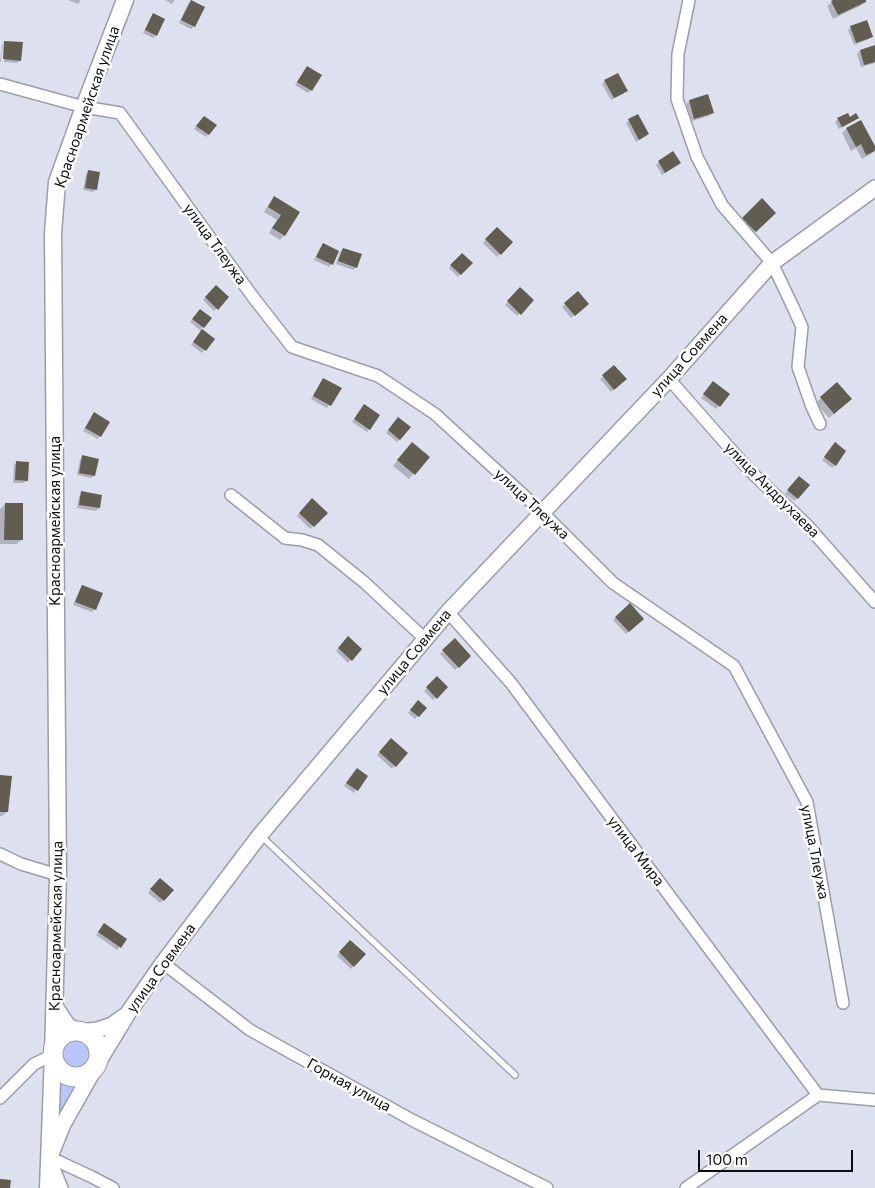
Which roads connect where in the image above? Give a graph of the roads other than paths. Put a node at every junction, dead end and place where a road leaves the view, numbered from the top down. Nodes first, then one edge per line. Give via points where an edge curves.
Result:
1 (125, 0) edge
2 (689, 0) edge
3 (0, 84) edge
4 (84, 107) junction
5 (875, 188) edge
6 (772, 263) junction
7 (669, 379) junction
8 (820, 424) dead end
9 (231, 495) dead end
10 (543, 513) junction
11 (875, 602) edge
12 (448, 612) junction
13 (426, 639) junction
14 (260, 835) junction
15 (0, 854) edge
16 (58, 875) junction
17 (163, 963) junction
18 (843, 1003) dead end
19 (54, 1005) junction
20 (128, 1013) junction
21 (81, 1032) junction
22 (53, 1055) junction
23 (97, 1064) junction
24 (515, 1075) dead end
25 (818, 1095) junction
26 (0, 1098) edge
27 (875, 1100) edge
28 (49, 1157) junction
29 (48, 1188) edge
30 (62, 1188) edge
31 (113, 1188) edge
32 (547, 1188) edge
33 (686, 1188) edge

1 - 4 main road, Красноармейская улица
2 - 6 street via 678,54 677,99 698,157 722,205
3 - 4 street, улица Тлеужа
4 - 10 street, улица Тлеужа via 120,113 292,347 378,376 435,414
4 - 16 main road, Красноармейская улица via 57,182 53,233
5 - 6 street, улица Совмена
6 - 7 street, улица Совмена
6 - 8 street via 802,327 798,367
7 - 10 street, улица Совмена
7 - 11 street, улица Андрухаева via 749,470 808,524
9 - 13 street via 284,538 318,545
10 - 12 street, улица Совмена
10 - 18 street, улица Тлеужа via 613,583 734,666 807,802
12 - 13 street, улица Совмена
12 - 25 street, улица Мира via 511,683
13 - 14 street, улица Совмена
14 - 17 street, улица Совмена
14 - 24 lane
15 - 16 street
16 - 19 main road, Красноармейская улица
17 - 20 street, улица Совмена
17 - 32 street, Горная улица via 250,1030 412,1120
19 - 21 street via 70,1027
19 - 22 main road, Красноармейская улица
20 - 21 street via 112,1025
20 - 23 street, улица Совмена
21 - 22 main road via 62,1036
21 - 23 main road via 97,1044
22 - 23 main road via 60,1071 67,1076 84,1076
22 - 26 street via 34,1064
22 - 28 main road, Красноармейская улица
23 - 28 street, улица Совмена via 63,1124
25 - 27 street
25 - 33 street
28 - 29 main road, улица Совмена
28 - 30 street
28 - 31 street

